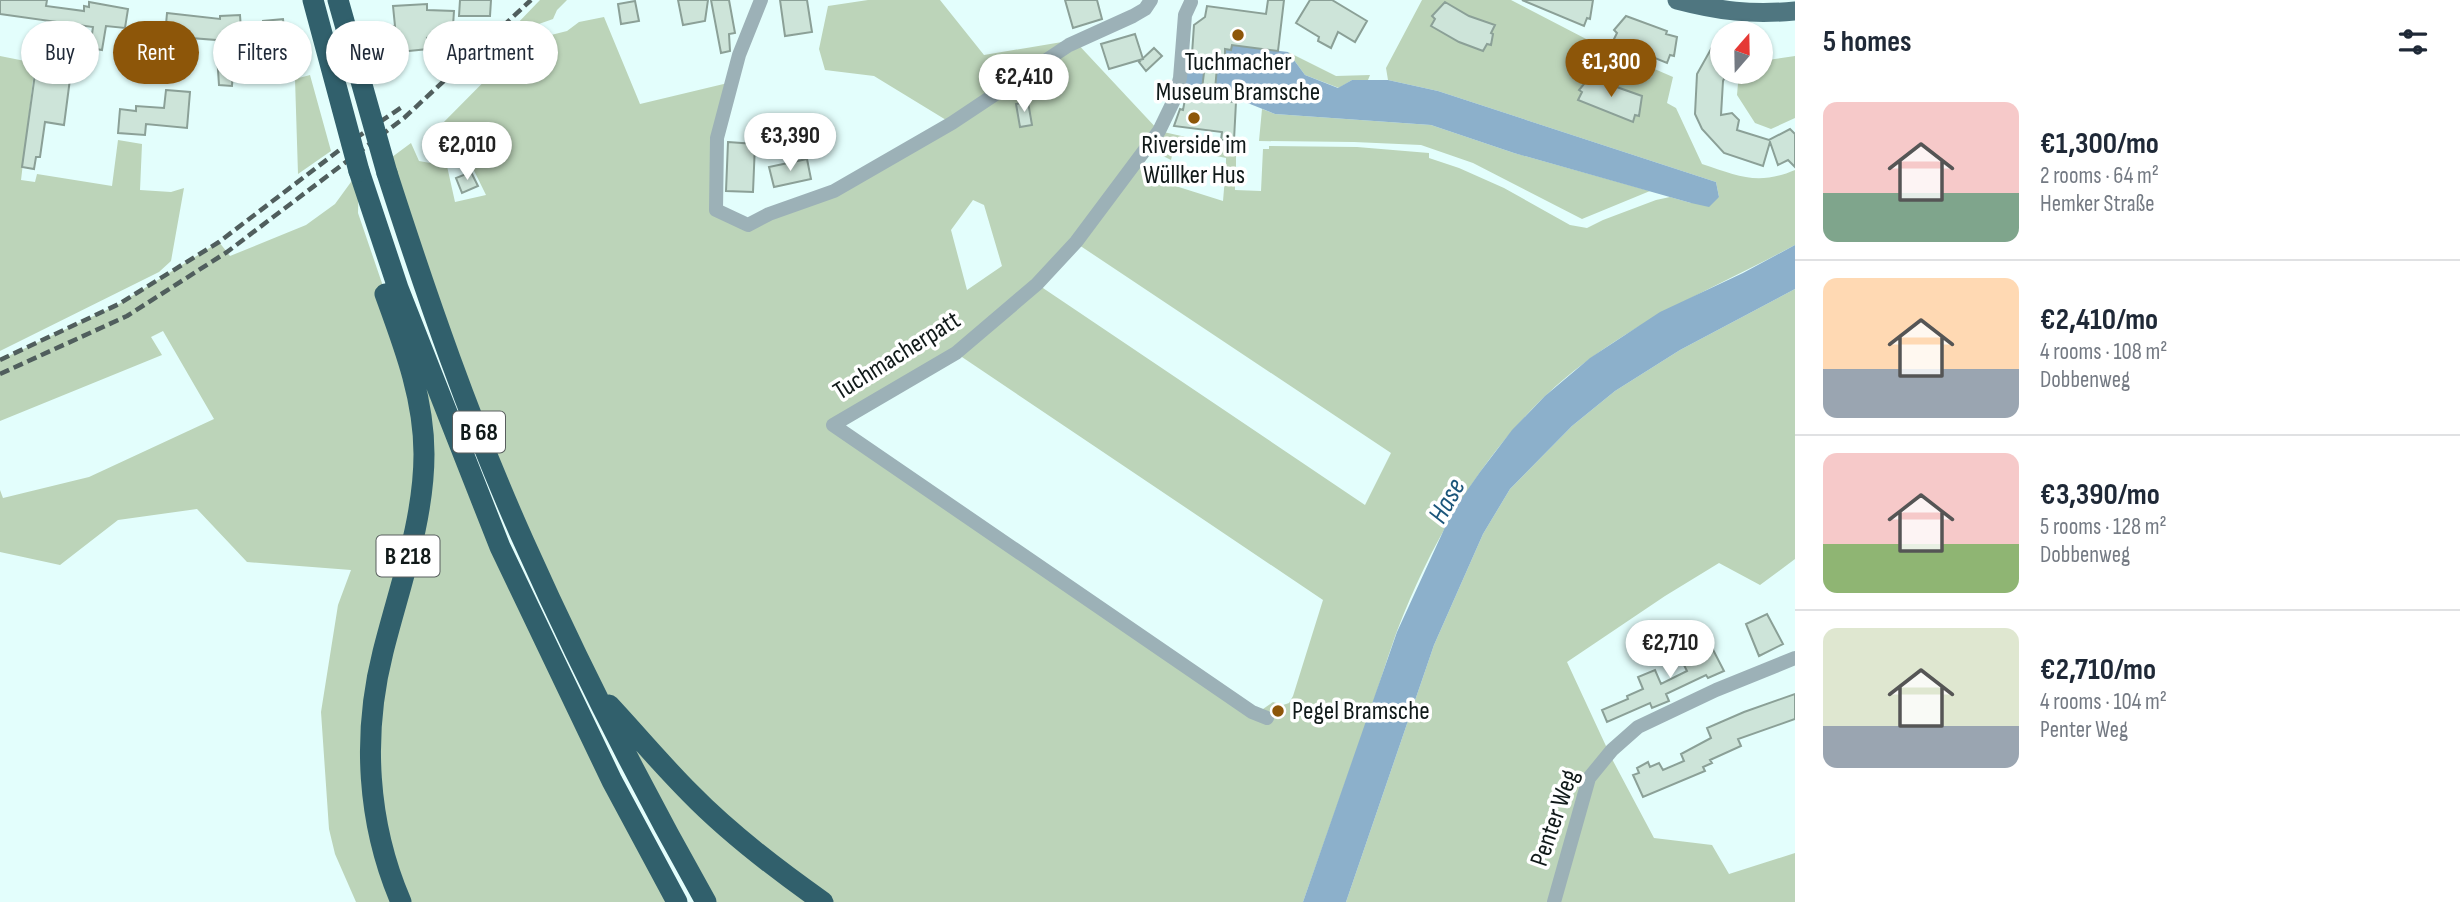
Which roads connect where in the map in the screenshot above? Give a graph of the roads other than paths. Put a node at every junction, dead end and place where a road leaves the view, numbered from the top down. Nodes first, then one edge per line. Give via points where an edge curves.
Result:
1 (313, 0) edge
2 (338, 0) edge
3 (761, 0) edge
4 (1151, 0) edge
5 (1677, 0) edge
6 (1189, 1) edge
7 (1795, 10) edge
8 (365, 211) junction
9 (1795, 658) edge
10 (590, 684) junction
11 (1267, 718) dead end
12 (401, 902) edge
13 (677, 902) edge
14 (706, 902) edge
15 (823, 902) edge
16 (1553, 902) edge

1 - 8 highway, B 218, bridge via 359,171
2 - 10 highway, B 68, bridge via 421,280 523,540
3 - 4 street via 739,55 717,138 716,210 748,225 834,191 952,123 1069,45 1145,9
5 - 7 main road via 1744,13
6 - 11 street, Tuchmacherpatt via 1175,98 1159,131 1076,242 1037,284 956,352 834,425
8 - 12 highway, B 218 via 409,361 424,456 414,532 376,683 369,758 379,837
8 - 13 highway, B 68 via 500,547 601,758
9 - 16 street, Penter Weg via 1638,727 1612,750 1590,778
10 - 14 highway, B 68
10 - 15 highway via 724,825

